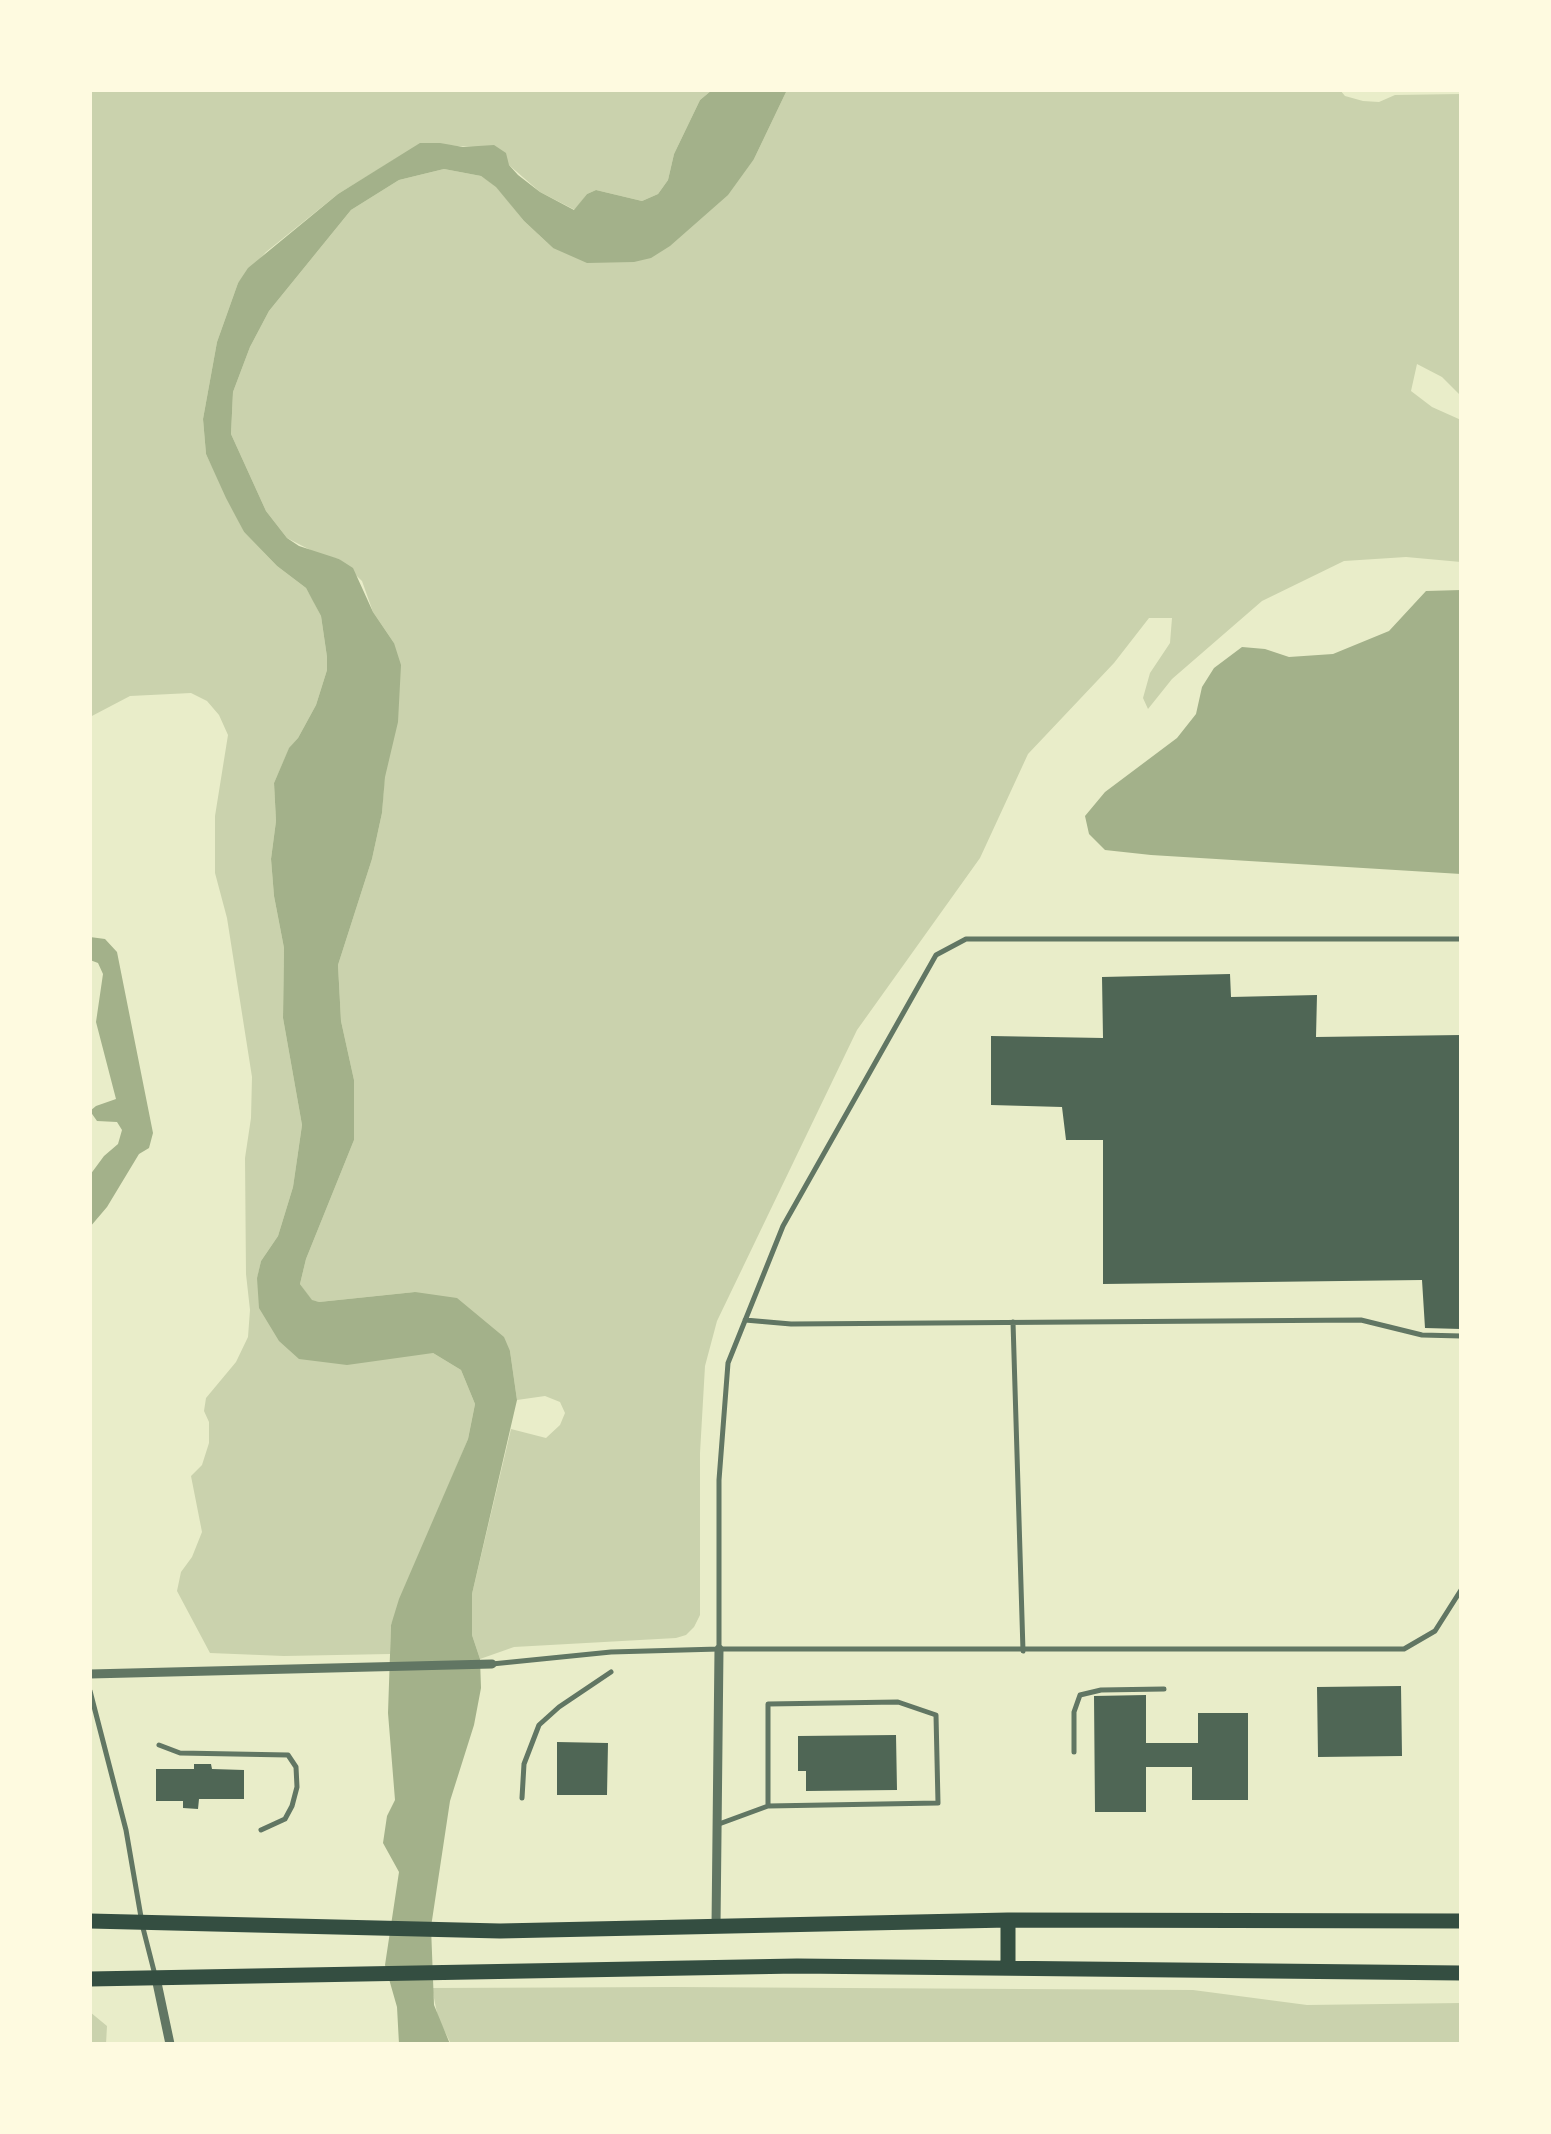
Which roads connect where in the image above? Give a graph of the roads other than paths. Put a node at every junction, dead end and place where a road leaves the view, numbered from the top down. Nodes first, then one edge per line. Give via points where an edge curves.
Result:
1 (1461, 939) edge
2 (746, 1320) junction
3 (1013, 1322) junction
4 (1461, 1336) edge
5 (1461, 1590) edge
6 (719, 1649) junction
7 (1023, 1652) junction
8 (492, 1664) joint
9 (611, 1672) dead end
10 (90, 1674) edge
11 (1164, 1689) dead end
12 (90, 1691) edge
13 (159, 1746) dead end
14 (1074, 1752) dead end
15 (522, 1798) dead end
16 (768, 1806) junction
17 (717, 1824) junction
18 (261, 1830) dead end
19 (1008, 1920) junction
20 (90, 1921) edge
21 (1461, 1921) edge
22 (142, 1922) junction
23 (716, 1926) junction
24 (1008, 1967) junction
25 (1461, 1973) edge
26 (156, 1978) junction
27 (90, 1979) edge
28 (170, 2044) edge

1 - 2 lane via 966,938 936,955 783,1226
2 - 3 lane
2 - 6 lane via 728,1363
3 - 4 lane via 1361,1320 1422,1335
3 - 7 lane
5 - 7 lane via 1435,1631 1404,1649
6 - 7 lane
6 - 8 lane
6 - 17 street
8 - 10 street
9 - 15 lane via 539,1726 524,1764
11 - 14 lane via 1080,1695
12 - 22 lane
13 - 18 lane via 180,1753 288,1756 296,1767 292,1806 285,1819
16 - 16 lane via 938,1804 936,1715 898,1702 768,1704
16 - 17 lane
17 - 23 street
19 - 21 highway
19 - 23 highway
19 - 24 highway
20 - 22 highway
22 - 23 highway via 500,1931
22 - 26 lane
24 - 25 highway
24 - 26 highway
26 - 27 highway
26 - 28 street

